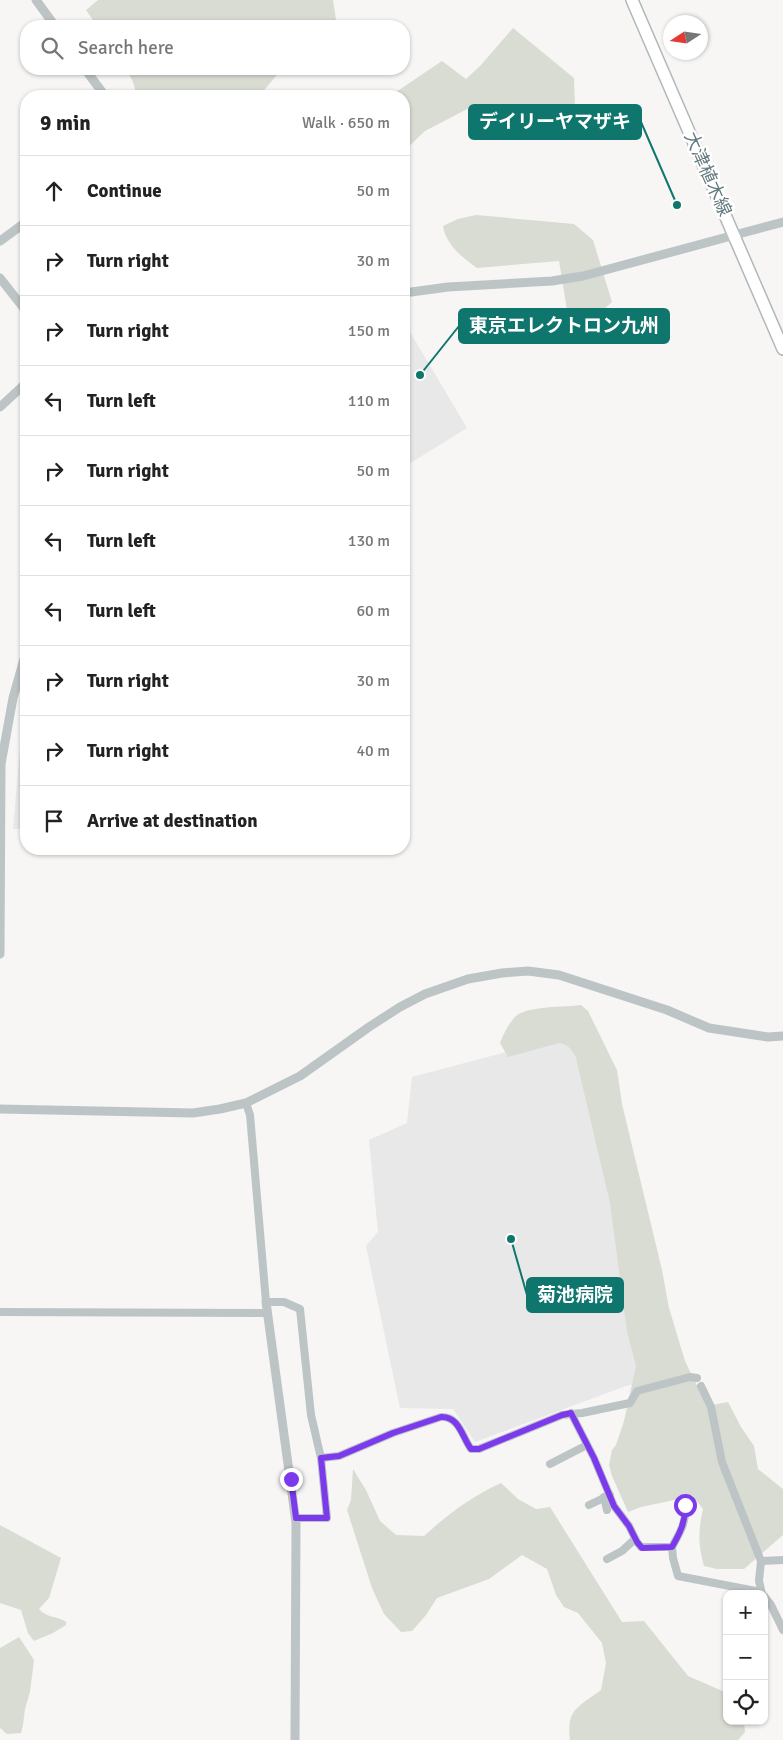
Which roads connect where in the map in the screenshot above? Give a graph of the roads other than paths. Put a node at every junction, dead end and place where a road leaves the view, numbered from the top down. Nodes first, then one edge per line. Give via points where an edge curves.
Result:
1 (36, 0) edge
2 (632, 0) edge
3 (51, 20) edge
4 (89, 75) edge
5 (101, 90) edge
6 (783, 222) edge
7 (20, 226) edge
8 (735, 235) junction
9 (0, 241) edge
10 (0, 278) edge
11 (410, 292) edge
12 (20, 304) edge
13 (783, 349) edge
14 (20, 389) edge
15 (0, 407) edge
16 (20, 673) edge
17 (1, 764) edge
18 (0, 954) edge
19 (783, 1036) edge
20 (246, 1103) junction
21 (0, 1109) edge
22 (266, 1302) junction
23 (0, 1312) edge
24 (267, 1313) junction
25 (697, 1378) dead end
26 (701, 1386) dead end
27 (571, 1413) junction
28 (587, 1445) junction
29 (321, 1458) junction
30 (550, 1464) dead end
31 (607, 1496) junction
32 (589, 1504) dead end
33 (685, 1505) dead end
34 (607, 1510) dead end
35 (296, 1518) junction
36 (635, 1539) junction
37 (672, 1547) junction
38 (607, 1559) dead end
39 (783, 1560) edge
40 (761, 1561) junction
41 (744, 1590) edge
42 (762, 1590) edge
43 (768, 1602) edge
44 (783, 1630) edge
45 (295, 1740) edge

1 - 3 street
2 - 8 main road, 大津植木線
4 - 5 street
6 - 8 street
7 - 9 street
8 - 11 street via 584,276
8 - 13 main road, 大津植木線
10 - 12 street
14 - 15 street
16 - 17 street
17 - 18 street
19 - 20 street via 768,1037 709,1028 667,1010 559,975 528,971 502,973 468,979 424,994 369,1027 300,1076
20 - 21 street via 193,1113
20 - 22 street via 250,1115
22 - 24 street
22 - 29 street via 284,1302 300,1309 311,1415
23 - 24 street
24 - 35 street
25 - 27 street via 637,1390 630,1402
26 - 40 street via 711,1408 722,1462
27 - 28 street
27 - 29 street via 479,1449 471,1449 456,1421 441,1417 339,1456
28 - 30 street
28 - 31 street
29 - 35 street via 327,1518
31 - 32 street
31 - 34 street
31 - 36 street
33 - 37 street via 682,1528
35 - 45 street
36 - 37 street via 642,1548
36 - 38 street
37 - 41 street via 678,1576
39 - 40 street
40 - 42 street
43 - 44 street

